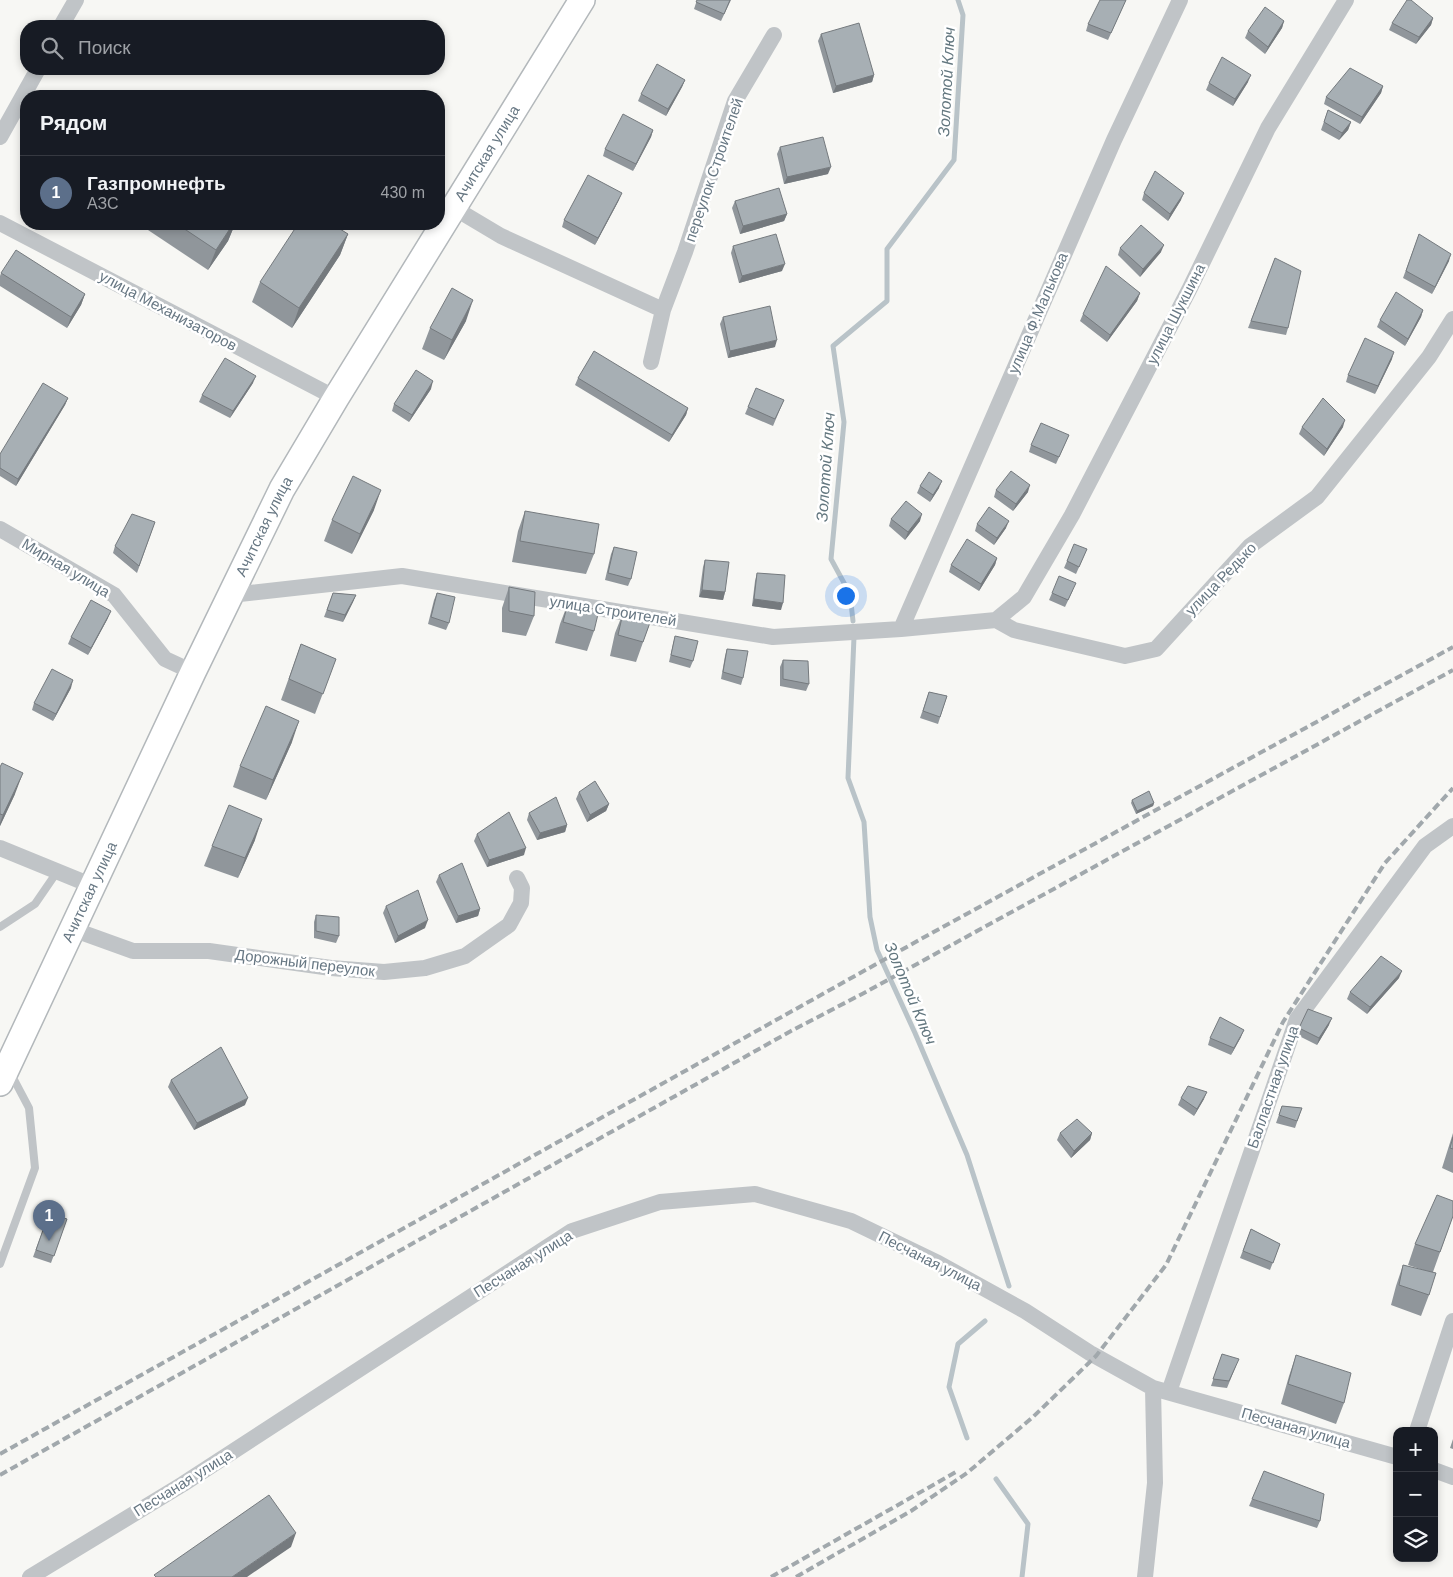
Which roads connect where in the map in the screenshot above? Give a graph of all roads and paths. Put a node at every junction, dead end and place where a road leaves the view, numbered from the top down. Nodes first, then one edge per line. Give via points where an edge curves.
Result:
1 (76, 0) edge
2 (582, 0) edge
3 (1180, 0) edge
4 (1346, 0) edge
5 (64, 20) edge
6 (774, 35) dead end
7 (35, 75) edge
8 (26, 90) edge
9 (20, 101) edge
10 (0, 137) edge
11 (454, 208) junction
12 (445, 222) edge
13 (0, 223) edge
14 (440, 230) edge
15 (663, 310) junction
16 (1453, 319) edge
17 (651, 362) dead end
18 (336, 398) junction
19 (0, 529) edge
20 (231, 595) junction
21 (996, 620) junction
22 (901, 629) junction
23 (193, 672) junction
24 (1453, 826) edge
25 (0, 848) edge
26 (58, 872) junction
27 (516, 878) dead end
28 (93, 886) junction
29 (0, 927) edge
30 (72, 929) junction
31 (4, 1075) edge
32 (0, 1264) edge
33 (1453, 1321) edge
34 (1161, 1390) junction
35 (1418, 1427) edge
36 (1393, 1455) edge
37 (1438, 1471) edge
38 (1453, 1477) edge
39 (30, 1577) edge
40 (1145, 1577) edge

1 - 5 street
2 - 11 main road, Ачитская улица
3 - 22 street, улица Ф.Малькова via 1110,149
4 - 21 street, улица Шукшина via 1268,128 1189,290 1072,516 1024,597
6 - 15 street, переулок Строителей via 735,101
7 - 8 street
9 - 10 street
11 - 12 main road, Ачитская улица
11 - 15 street via 501,236
13 - 18 street, улица Механизаторов
14 - 18 main road, Ачитская улица
15 - 17 street, переулок Строителей
16 - 21 street, улица Редько via 1429,357 1318,497 1250,546 1156,649 1125,656 1014,630
18 - 20 main road, Ачитская улица via 282,489
19 - 23 street, Мирная улица via 114,595 165,659
20 - 22 street, улица Строителей via 402,576 773,637
20 - 23 main road, Ачитская улица
21 - 22 street, улица Строителей
23 - 28 main road, Ачитская улица
24 - 34 street, Балластная улица via 1425,846 1297,1019
25 - 26 street
26 - 28 street
26 - 29 lane via 35,904
27 - 30 street, Дорожный переулок via 522,888 520,903 509,925 464,956 426,968 384,972 209,951 134,951
28 - 30 main road, Ачитская улица
30 - 31 main road, Ачитская улица
31 - 32 lane via 28,1108 35,1168
33 - 35 street
34 - 36 street, Песчаная улица
34 - 39 street, Песчаная улица via 1090,1353 1025,1311 955,1272 851,1221 755,1194 660,1202 572,1231 182,1484
34 - 40 street
37 - 38 street

